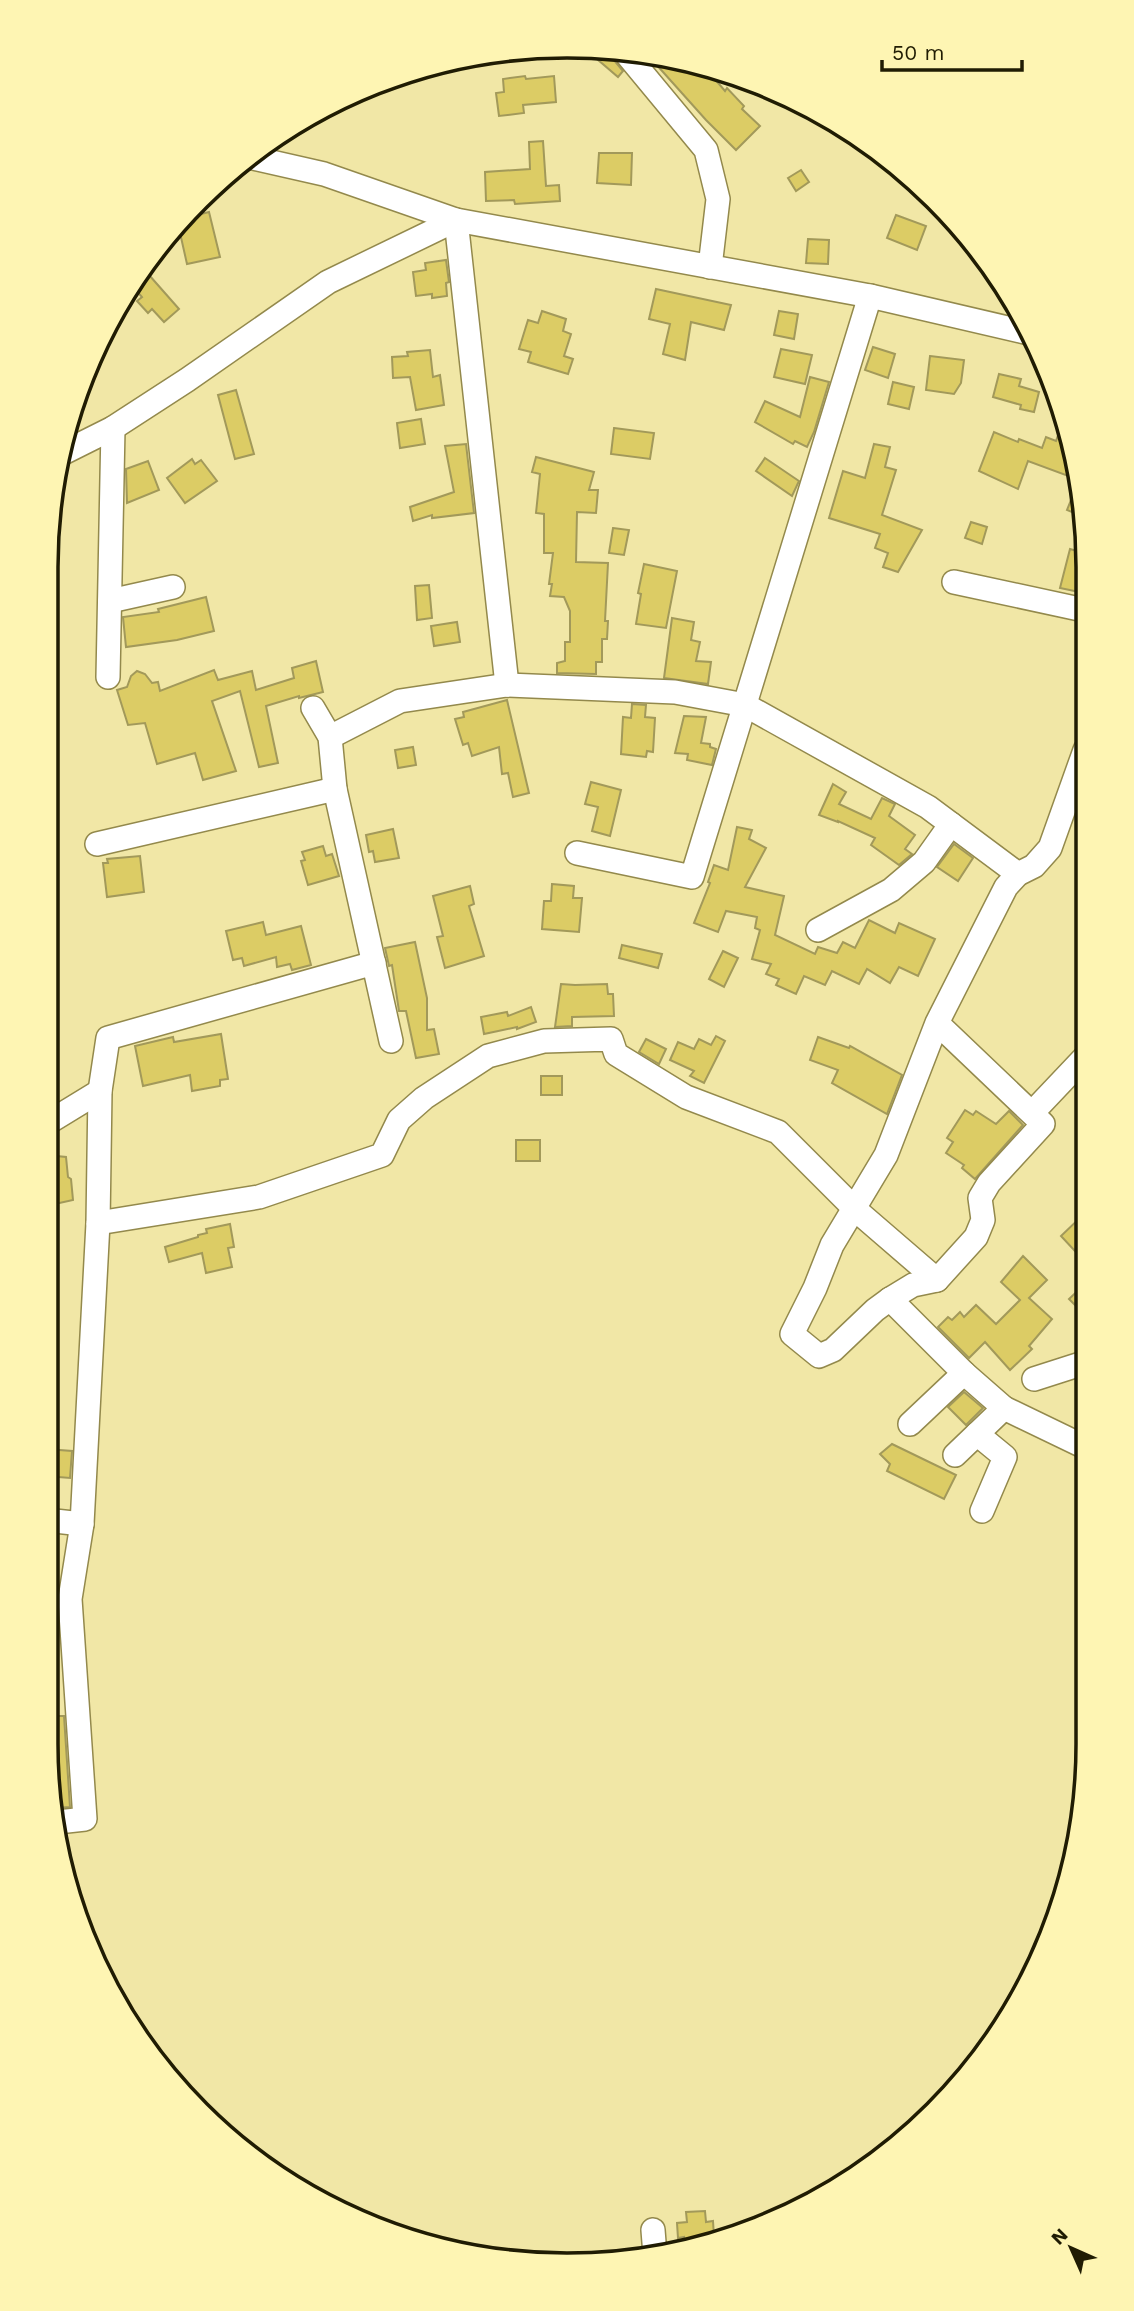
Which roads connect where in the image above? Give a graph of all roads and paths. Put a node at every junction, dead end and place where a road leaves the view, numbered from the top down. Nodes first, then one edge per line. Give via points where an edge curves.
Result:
1 (633, 62) edge
2 (261, 160) edge
3 (456, 220) junction
4 (709, 267) junction
5 (870, 296) junction
6 (1018, 330) edge
7 (113, 428) junction
8 (72, 448) edge
9 (954, 582) dead end
10 (173, 587) dead end
11 (110, 601) junction
12 (1076, 608) edge
13 (108, 677) dead end
14 (506, 685) junction
15 (745, 705) junction
16 (313, 708) dead end
17 (330, 737) junction
18 (1076, 775) edge
19 (335, 789) junction
20 (951, 824) junction
21 (97, 844) dead end
22 (578, 853) dead end
23 (1018, 874) junction
24 (818, 930) dead end
25 (374, 963) junction
26 (937, 1023) junction
27 (391, 1041) dead end
28 (1076, 1067) edge
29 (100, 1091) junction
30 (1032, 1113) junction
31 (58, 1117) edge
32 (854, 1208) junction
33 (98, 1223) junction
34 (937, 1280) junction
35 (890, 1299) junction
36 (1076, 1366) edge
37 (964, 1373) junction
38 (1034, 1379) dead end
39 (1004, 1408) junction
40 (910, 1424) dead end
41 (977, 1434) junction
42 (1076, 1443) edge
43 (955, 1455) dead end
44 (982, 1511) dead end
45 (58, 1521) edge
46 (82, 1524) junction
47 (64, 1821) edge
48 (653, 2230) dead end
49 (654, 2245) edge

1 - 4 street via 705,150 718,199
2 - 3 street via 324,174
3 - 4 street
3 - 7 street via 328,282
3 - 14 street
4 - 5 street
5 - 6 street
5 - 15 street
7 - 8 street
7 - 11 street
9 - 12 street
10 - 11 street
11 - 13 street
14 - 15 street via 675,692
14 - 17 street via 400,701
15 - 20 street
15 - 22 street via 692,877
16 - 17 street
17 - 19 street
18 - 23 street via 1050,848 1034,866
19 - 21 street
19 - 25 street
20 - 23 street
20 - 24 street via 924,862 891,890
23 - 26 street via 1006,887
25 - 27 street
25 - 29 street via 108,1038
26 - 30 street
26 - 32 street via 886,1155
28 - 30 street
29 - 31 street
29 - 33 street
30 - 34 street via 1043,1124 989,1183 980,1198 983,1220 976,1237
32 - 33 street via 778,1132 686,1097 616,1054 611,1039 544,1041 488,1056 399,1120 382,1155 259,1197
32 - 34 street
32 - 35 street via 792,1334 819,1356 833,1350
33 - 46 street
34 - 35 street via 913,1285
35 - 37 street
36 - 38 street
37 - 39 street
37 - 40 street
39 - 41 street
39 - 42 street
41 - 43 street
41 - 44 street via 1005,1457
45 - 46 street
46 - 47 street via 70,1599 85,1819
48 - 49 street

